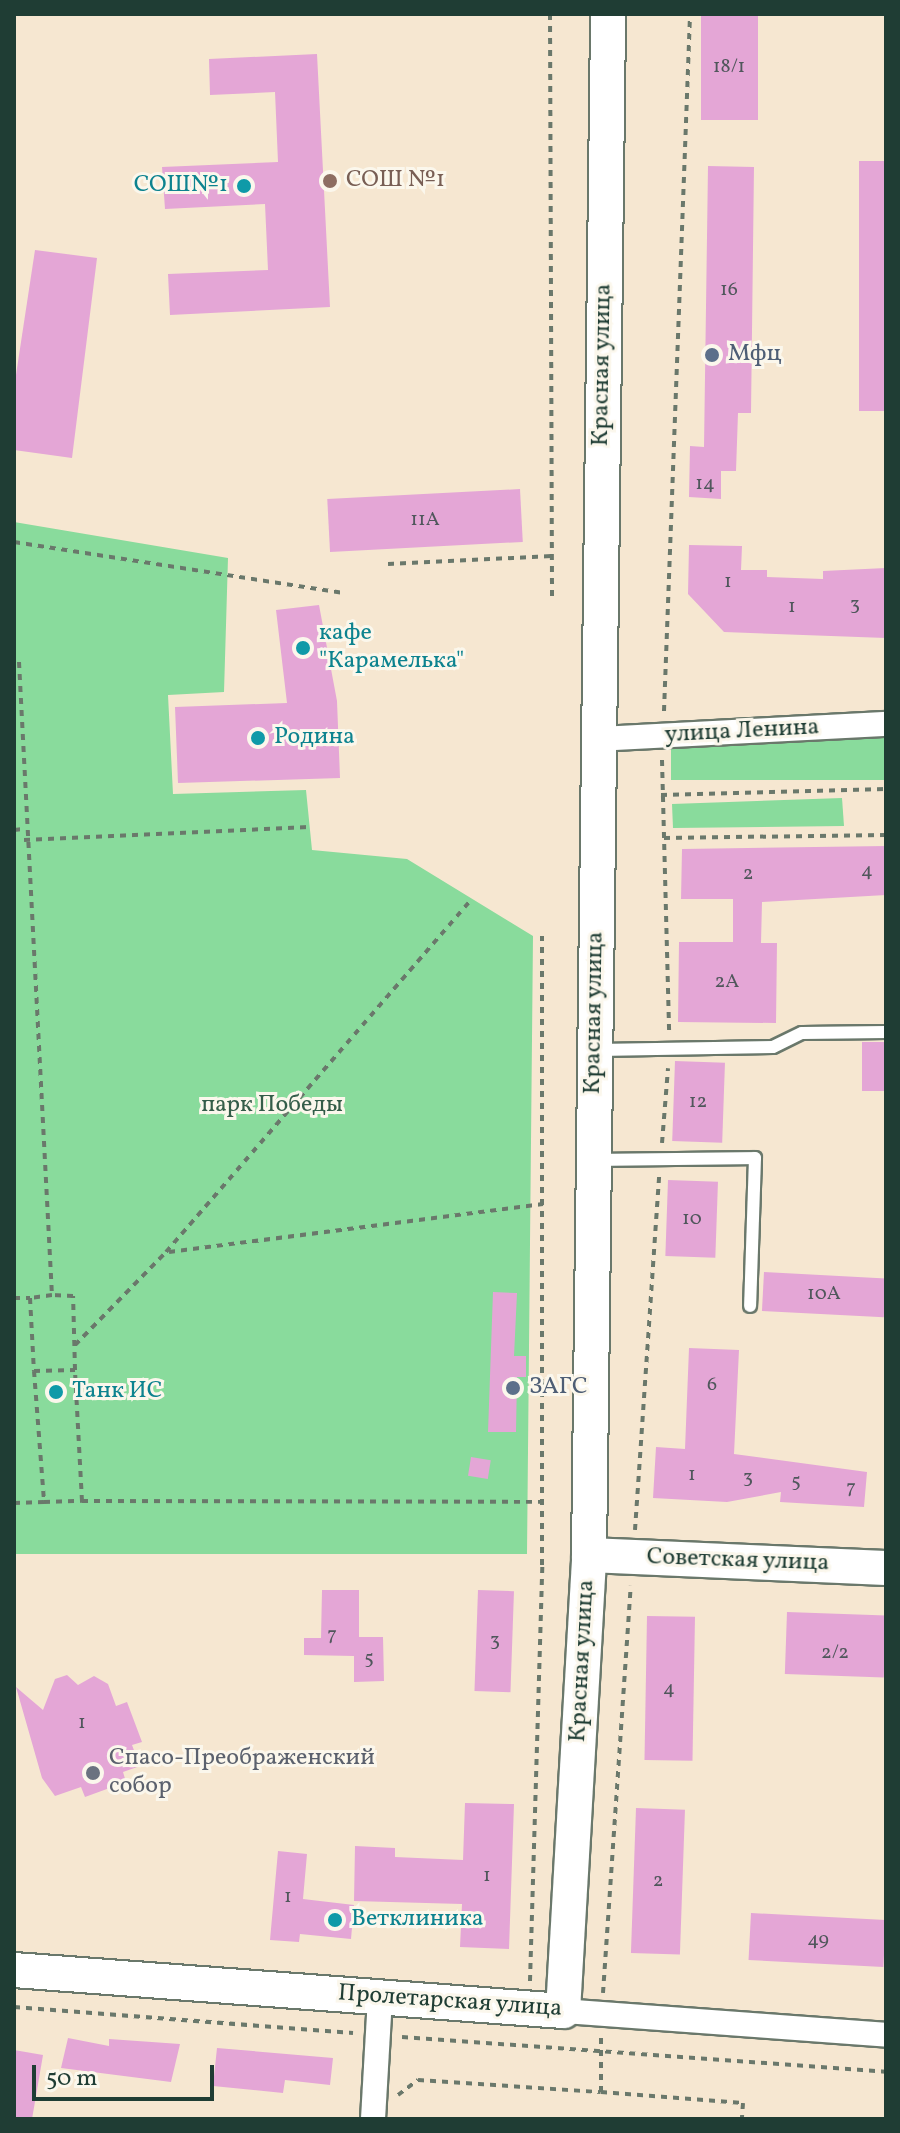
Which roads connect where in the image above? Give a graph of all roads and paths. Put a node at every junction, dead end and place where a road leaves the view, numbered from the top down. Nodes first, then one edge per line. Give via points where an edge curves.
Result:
1 (550, 14) edge
2 (608, 14) edge
3 (690, 14) edge
4 (14, 542) edge
5 (552, 556) junction
6 (388, 564) dead end
7 (342, 593) dead end
8 (552, 597) dead end
9 (19, 662) dead end
10 (17, 693) edge
11 (886, 724) edge
12 (663, 736) junction
13 (598, 739) junction
14 (886, 789) edge
15 (661, 795) junction
16 (309, 827) dead end
17 (23, 829) junction
18 (14, 830) edge
19 (886, 835) edge
20 (664, 838) junction
21 (24, 840) junction
22 (472, 899) dead end
23 (542, 936) dead end
24 (886, 1032) edge
25 (669, 1047) junction
26 (595, 1051) junction
27 (661, 1157) junction
28 (594, 1160) junction
29 (543, 1204) junction
30 (166, 1252) junction
31 (52, 1295) junction
32 (14, 1298) edge
33 (30, 1298) junction
34 (750, 1306) dead end
35 (75, 1345) junction
36 (75, 1370) junction
37 (34, 1371) junction
38 (82, 1501) junction
39 (44, 1502) junction
40 (542, 1502) junction
41 (14, 1503) edge
42 (589, 1555) junction
43 (633, 1557) junction
44 (886, 1568) edge
45 (14, 1970) edge
46 (380, 1997) junction
47 (14, 2007) edge
48 (529, 2008) junction
49 (563, 2011) junction
50 (601, 2013) junction
51 (378, 2035) junction
52 (886, 2035) edge
53 (601, 2051) junction
54 (886, 2072) edge
55 (601, 2092) junction
56 (373, 2116) edge
57 (742, 2119) edge

1 - 5 path
2 - 13 street, Красная улица
3 - 12 path
4 - 7 path
5 - 6 path
5 - 8 path
9 - 10 path
10 - 17 path
11 - 12 street, улица Ленина
12 - 13 street, улица Ленина
12 - 15 path
13 - 26 street, Красная улица
14 - 15 path
15 - 20 path
16 - 21 path
17 - 18 path
17 - 21 path
19 - 20 path
20 - 25 path
21 - 31 path
22 - 30 path
23 - 29 path
24 - 25 lane via 802,1033 773,1047
25 - 26 lane
25 - 27 path
26 - 28 street, Красная улица
27 - 28 lane
27 - 34 lane via 755,1158
27 - 43 path
28 - 42 street, Красная улица
29 - 30 path
29 - 40 path
30 - 35 path
31 - 33 path
31 - 35 path via 73,1296
32 - 33 path
33 - 37 path
35 - 36 path
36 - 37 path
36 - 38 path
37 - 39 path
38 - 39 path
38 - 40 path
39 - 41 path
40 - 48 path
42 - 43 street, Советская улица
42 - 49 street, Красная улица
43 - 44 street, Советская улица
43 - 50 path
45 - 46 street, Пролетарская улица
46 - 48 street, Пролетарская улица
46 - 51 street
47 - 51 path
48 - 49 street, Пролетарская улица
49 - 50 street, Пролетарская улица
50 - 52 street, Пролетарская улица
51 - 53 path
51 - 56 street
53 - 54 path
53 - 55 path
55 - 56 path via 418,2080
55 - 57 path via 743,2103

